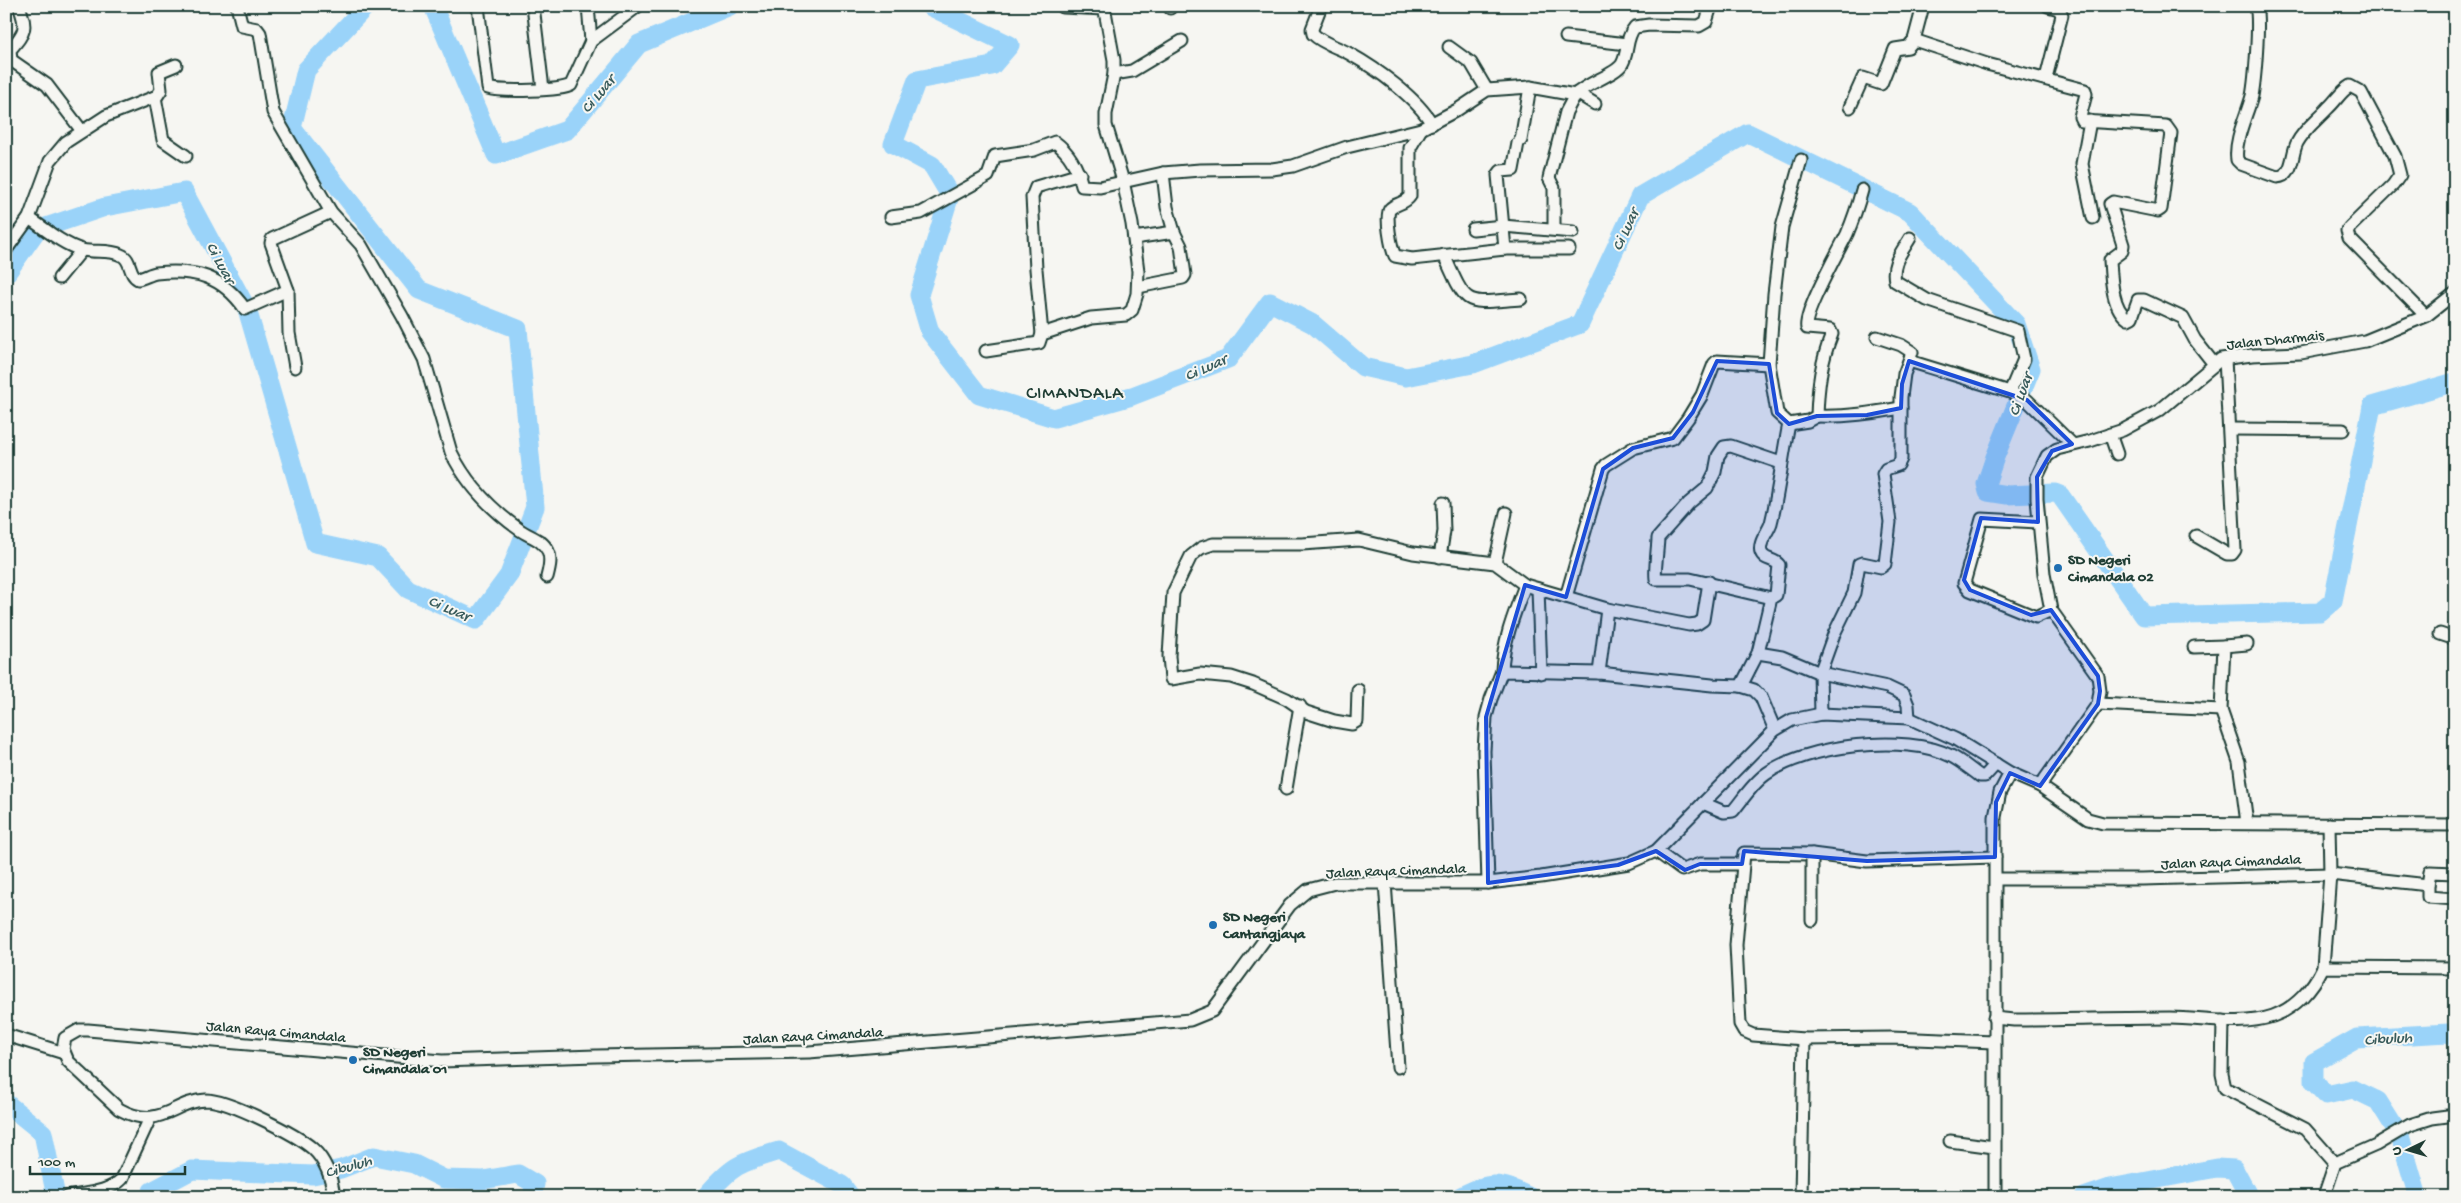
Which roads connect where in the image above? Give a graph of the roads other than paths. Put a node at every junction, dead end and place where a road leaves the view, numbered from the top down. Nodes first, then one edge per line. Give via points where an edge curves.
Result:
1 (19, 6) edge
2 (237, 6) edge
3 (478, 6) edge
4 (533, 6) edge
5 (588, 6) edge
6 (638, 6) edge
7 (1322, 6) edge
8 (1711, 6) edge
9 (1923, 6) edge
10 (2048, 6) edge
11 (2256, 6) edge
12 (1063, 7) edge
13 (1104, 8) edge
14 (1566, 37) dead end
15 (1182, 40) dead end
16 (1914, 40) junction
17 (591, 41) junction
18 (1627, 44) junction
19 (1449, 47) dead end
20 (176, 65) dead end
21 (1114, 74) junction
22 (2046, 78) junction
23 (1530, 86) junction
24 (543, 89) junction
25 (1488, 90) junction
26 (1576, 94) junction
27 (155, 97) junction
28 (1595, 104) dead end
29 (1850, 107) dead end
30 (2090, 121) junction
31 (1432, 124) junction
32 (1421, 129) junction
33 (82, 131) junction
34 (186, 156) dead end
35 (1801, 160) dead end
36 (1163, 173) junction
37 (1080, 174) junction
38 (1124, 181) junction
39 (1862, 190) dead end
40 (331, 212) junction
41 (891, 217) dead end
42 (2093, 218) dead end
43 (31, 219) junction
44 (1503, 226) junction
45 (1473, 228) dead end
46 (1554, 229) junction
47 (1174, 232) junction
48 (1573, 232) dead end
49 (1134, 238) junction
50 (1910, 238) dead end
51 (1505, 249) junction
52 (1569, 249) dead end
53 (6, 250) edge
54 (82, 250) junction
55 (1444, 255) junction
56 (59, 278) dead end
57 (1138, 288) junction
58 (285, 291) junction
59 (2455, 293) edge
60 (1521, 299) dead end
61 (2426, 316) junction
62 (1042, 334) junction
63 (1877, 337) dead end
64 (986, 351) dead end
65 (2225, 359) junction
66 (1908, 362) junction
67 (1769, 364) junction
68 (2214, 364) junction
69 (295, 367) dead end
70 (2018, 396) junction
71 (1901, 408) junction
72 (1818, 416) junction
73 (1790, 424) junction
74 (2230, 429) junction
75 (2343, 430) dead end
76 (2110, 434) junction
77 (2072, 444) junction
78 (2117, 454) dead end
79 (1781, 463) junction
80 (1443, 503) dead end
81 (1506, 513) dead end
82 (2038, 522) junction
83 (2196, 536) dead end
84 (1440, 557) junction
85 (1496, 563) junction
86 (547, 578) dead end
87 (1709, 582) junction
88 (1525, 585) junction
89 (1538, 589) junction
90 (1566, 598) junction
91 (1771, 598) junction
92 (1608, 609) junction
93 (2051, 610) junction
94 (2440, 634) dead end
95 (2455, 639) edge
96 (2247, 644) dead end
97 (2224, 646) junction
98 (2194, 647) dead end
99 (1758, 653) junction
100 (1502, 672) junction
101 (1541, 672) junction
102 (1599, 673) junction
103 (1820, 673) junction
104 (1741, 686) junction
105 (1358, 690) dead end
106 (2098, 704) junction
107 (1300, 706) junction
108 (2221, 710) junction
109 (1821, 714) junction
110 (1909, 718) junction
111 (1775, 730) junction
112 (1955, 738) junction
113 (1950, 756) junction
114 (1996, 764) junction
115 (2010, 773) junction
116 (2040, 786) junction
117 (1286, 789) dead end
118 (1703, 803) junction
119 (2247, 823) junction
120 (2328, 824) junction
121 (2455, 825) edge
122 (1656, 851) junction
123 (1812, 854) junction
124 (1995, 858) junction
125 (1742, 864) junction
126 (2455, 873) edge
127 (2330, 874) junction
128 (1996, 879) junction
129 (1385, 882) junction
130 (1488, 883) junction
131 (2428, 885) junction
132 (2455, 899) edge
133 (1812, 920) dead end
134 (2323, 967) junction
135 (2455, 968) edge
136 (1994, 1018) junction
137 (2223, 1021) junction
138 (6, 1035) edge
139 (1804, 1039) junction
140 (1994, 1042) junction
141 (64, 1053) junction
142 (1398, 1067) dead end
143 (2455, 1115) edge
144 (150, 1118) junction
145 (1950, 1141) dead end
146 (1994, 1147) junction
147 (2335, 1163) junction
148 (2326, 1190) dead end
149 (67, 1197) edge
150 (334, 1197) edge
151 (1801, 1197) edge
152 (1995, 1197) edge

1 - 33 street via 25,22 24,32 10,50 11,60 46,85
2 - 40 street via 242,26 259,31 273,112
3 - 24 street via 488,88
4 - 24 street
5 - 17 street
6 - 17 street
7 - 31 street via 1313,34 1349,53 1388,80 1424,110
8 - 18 street via 1703,24 1693,27 1641,25 1631,31
9 - 16 street
10 - 22 street via 2059,9 2062,14
11 - 61 street via 2253,85 2237,148 2237,160 2277,177 2283,176 2289,170 2296,145 2312,122 2345,89 2355,87 2361,92 2395,156 2400,175 2350,226 2347,231 2349,238
12 - 13 street
13 - 21 street
14 - 18 street
15 - 21 street via 1132,71
16 - 22 street via 1987,64
16 - 29 street via 1908,47 1895,50 1881,84 1863,78
17 - 24 street via 571,84 565,88
18 - 26 street via 1622,65
19 - 25 street via 1471,63
20 - 27 street via 160,71 161,90
21 - 38 street via 1106,125
22 - 30 street via 2085,90 2080,117 2082,121
23 - 25 street
23 - 26 street
23 - 44 street via 1513,170 1501,171 1498,175
25 - 31 street
26 - 28 street
26 - 46 street via 1566,112 1549,178 1554,188
27 - 33 street via 119,110
27 - 34 street via 163,140
30 - 42 street via 2082,164
30 - 68 street via 2169,128 2161,209 2110,204 2123,245 2122,251 2110,260 2111,275 2119,310 2124,316 2132,317 2138,300 2144,300 2183,318
31 - 32 street
32 - 36 street via 1347,147 1293,166
32 - 55 street via 1410,148 1410,196 1388,211 1393,252 1399,258 1412,259
33 - 43 street via 66,142 50,161
35 - 67 street via 1782,227
36 - 38 street
36 - 47 street
37 - 38 street via 1083,187
37 - 41 street via 1063,148 1055,142 1034,150 995,156 988,176 917,214
37 - 62 street via 1036,187 1032,197
38 - 49 street
39 - 72 street via 1852,221 1805,324 1807,328 1830,330 1832,334 1823,355 1818,384
40 - 58 street via 271,241
40 - 86 street via 361,245 424,359 451,452 462,472 474,488 520,530 540,541 549,555
43 - 53 street
43 - 54 street via 54,236
44 - 45 street
44 - 46 street
44 - 51 street
46 - 48 street
47 - 49 street
47 - 57 street via 1181,246 1184,277
49 - 57 street
50 - 70 street via 1896,258 1894,282 1927,300 2018,331 2024,359
51 - 52 street
51 - 55 street
54 - 56 street
54 - 58 street via 120,254 126,258 138,279 155,273 214,278 237,297 245,309
55 - 60 street via 1459,289 1469,300
57 - 62 street via 1132,310 1126,315 1091,318
58 - 69 street
59 - 61 street, Jalan Dharmais
61 - 65 street, Jalan Dharmais via 2365,341 2334,348
62 - 64 street via 1039,343
63 - 66 street via 1912,352
65 - 68 street, Jalan Dharmais
65 - 74 street
66 - 70 street
66 - 71 street via 1902,384
67 - 73 street via 1777,413
67 - 90 street via 1717,361 1702,395 1673,438 1633,448 1606,465
68 - 76 street, Jalan Dharmais via 2160,410
70 - 77 street
71 - 72 street via 1859,416
71 - 103 street via 1901,459 1898,465 1886,469 1883,474 1890,522 1885,564 1881,567 1859,564 1854,593
72 - 73 street
73 - 79 street
74 - 75 street
74 - 83 street via 2235,550 2227,554
76 - 77 street, Jalan Dharmais
76 - 78 street
77 - 82 street, Jalan Dharmais via 2052,451 2037,477
79 - 87 street via 1724,446 1707,488 1658,538 1656,580 1684,578
79 - 91 street via 1770,526 1761,546 1762,554 1779,565 1776,595
80 - 84 street via 1444,531
81 - 85 street
82 - 93 street
82 - 93 street via 1982,519 1964,583 1970,590 2031,615 2042,615
84 - 85 street
84 - 107 street via 1347,539 1302,544 1213,544 1191,556 1173,593 1170,679 1200,674 1231,677
85 - 88 street
87 - 91 street
87 - 92 street via 1703,620 1697,624
88 - 89 street
88 - 100 street, Jalan Raya Cimandala via 1509,626
89 - 90 street
89 - 101 street
90 - 92 street
91 - 99 street
92 - 102 street
93 - 106 street via 2098,676
94 - 95 street
96 - 97 street
97 - 98 street
97 - 108 street
99 - 103 street via 1782,658
99 - 104 street
100 - 101 street
100 - 130 street, Jalan Raya Cimandala via 1490,699 1485,726
101 - 102 street
102 - 104 street
103 - 109 street
103 - 110 street via 1887,687 1904,695
104 - 111 street via 1754,690 1761,697
105 - 107 street via 1356,723 1318,716
106 - 108 street
106 - 116 street
107 - 117 street
108 - 119 street via 2239,762
109 - 110 street, Jalan Raya Cimandala
109 - 111 street, Jalan Raya Cimandala via 1792,720
110 - 112 street, Jalan Raya Cimandala
111 - 118 street, Jalan Raya Cimandala
112 - 113 street
112 - 114 street, Jalan Raya Cimandala
113 - 114 street via 1980,776 1985,776
113 - 118 street via 1920,746 1876,743 1815,752 1777,766 1764,775 1733,811 1724,812
114 - 115 street, Jalan Raya Cimandala
115 - 116 street, Jalan Raya Cimandala
115 - 124 street via 1996,802
116 - 119 street, Jalan Raya Cimandala via 2095,822
118 - 122 street, Jalan Raya Cimandala
119 - 120 street, Jalan Raya Cimandala
120 - 121 street, Jalan Raya Cimandala
120 - 127 street
122 - 125 street via 1682,870 1700,864
122 - 130 street, Jalan Raya Cimandala via 1624,864
123 - 124 street via 1867,861
123 - 125 street via 1748,851 1744,853
123 - 133 street
124 - 128 street
125 - 139 street via 1736,945 1740,1024 1744,1031 1753,1035
126 - 131 street via 2430,872
127 - 128 street, Jalan Raya Cimandala
127 - 131 street, Jalan Raya Cimandala
127 - 134 street
128 - 136 street
129 - 130 street, Jalan Raya Cimandala
129 - 141 street, Jalan Raya Cimandala via 1335,884 1308,890 1298,896 1212,1011 1176,1022 809,1052 442,1061 79,1030 65,1038
129 - 142 street
131 - 132 street via 2428,897
134 - 135 street
134 - 137 street via 2309,990 2287,1010 2272,1016
136 - 137 street
136 - 140 street
137 - 147 street via 2222,1074 2226,1088 2305,1129
138 - 141 street
139 - 140 street
139 - 151 street
140 - 146 street
141 - 144 street via 78,1073 119,1109
143 - 147 street via 2410,1125
144 - 149 street via 117,1184
144 - 150 street via 200,1101 216,1101 238,1108 312,1148 331,1176
145 - 146 street
146 - 152 street
147 - 148 street

